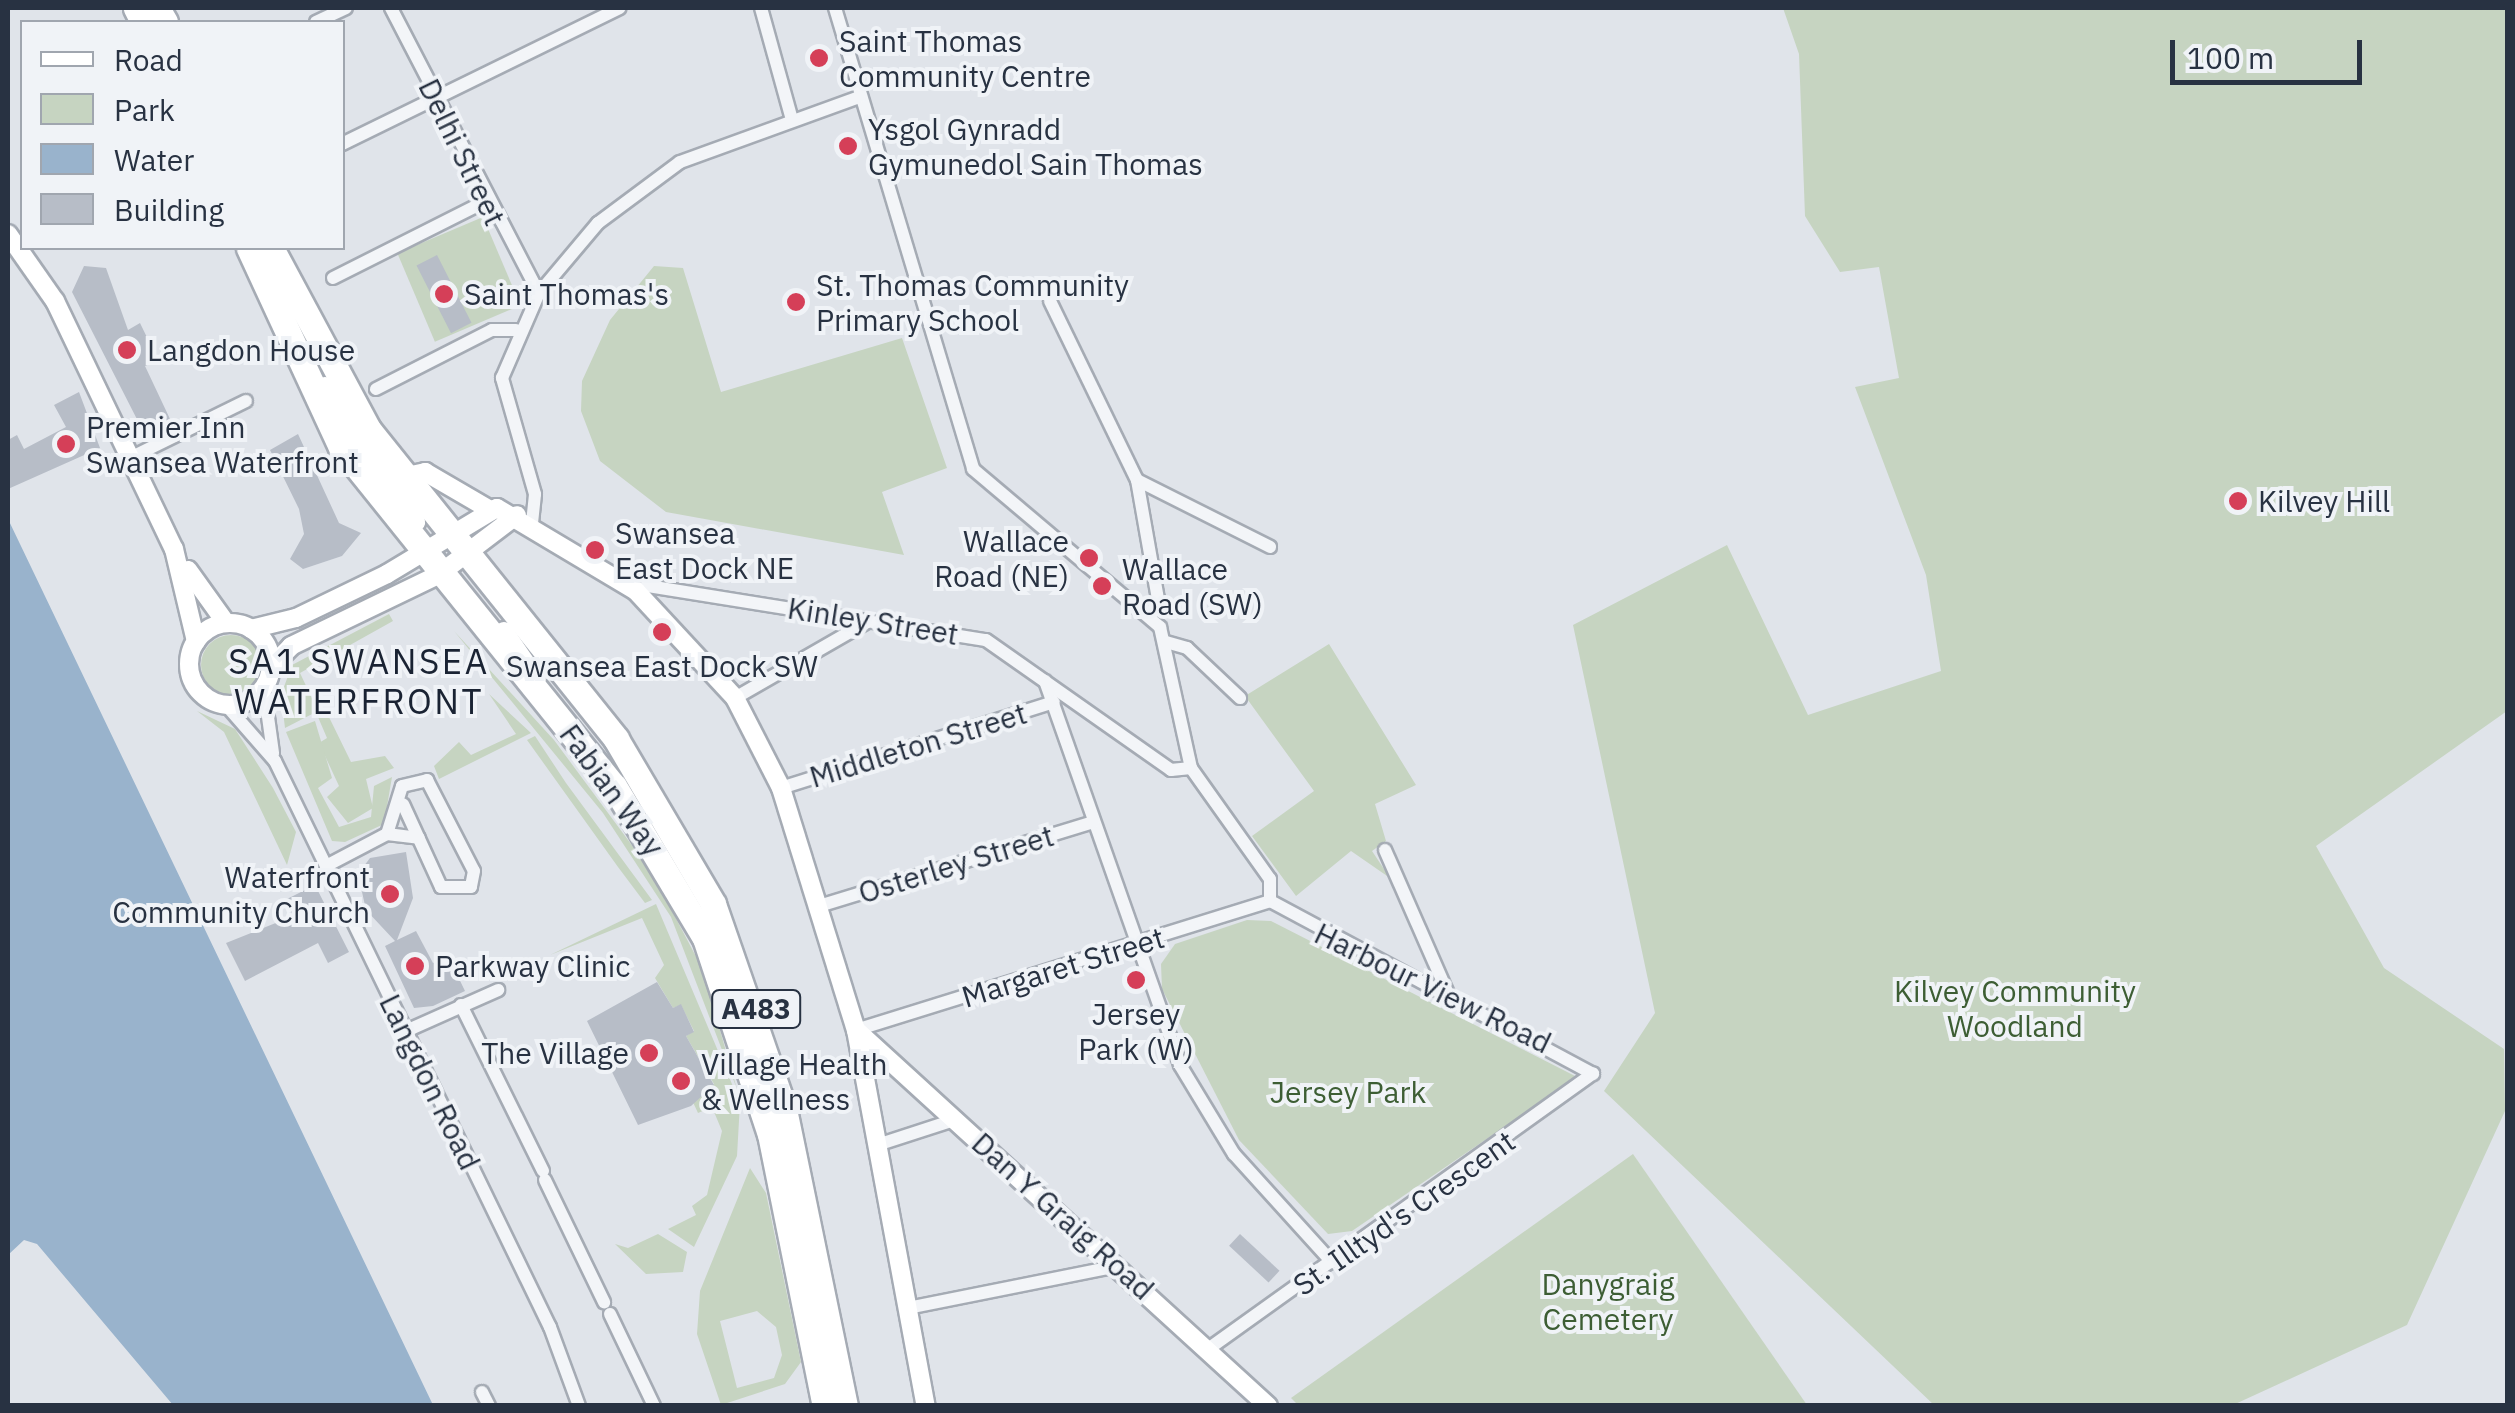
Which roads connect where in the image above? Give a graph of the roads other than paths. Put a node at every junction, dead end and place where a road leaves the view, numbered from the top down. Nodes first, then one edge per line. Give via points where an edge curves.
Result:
1 (346, 8) edge
2 (391, 8) edge
3 (620, 8) edge
4 (761, 8) edge
5 (836, 8) edge
6 (320, 20) edge
7 (435, 97) junction
8 (860, 98) junction
9 (792, 120) junction
10 (345, 142) edge
11 (486, 201) junction
12 (21, 250) edge
13 (250, 250) edge
14 (275, 258) edge
15 (333, 278) dead end
16 (538, 293) junction
17 (1050, 300) dead end
18 (516, 330) junction
19 (376, 388) dead end
20 (246, 400) dead end
21 (132, 457) junction
22 (402, 477) junction
23 (1137, 480) junction
24 (490, 510) junction
25 (524, 519) junction
26 (1270, 548) dead end
27 (174, 549) junction
28 (443, 556) junction
29 (636, 592) junction
30 (1151, 615) junction
31 (869, 621) junction
32 (226, 623) junction
33 (251, 629) junction
34 (196, 641) junction
35 (1166, 642) junction
36 (271, 667) junction
37 (1045, 680) junction
38 (264, 688) junction
39 (735, 698) junction
40 (1240, 698) dead end
41 (1054, 702) junction
42 (226, 705) junction
43 (275, 761) junction
44 (1192, 768) junction
45 (782, 788) junction
46 (403, 804) junction
47 (1093, 822) junction
48 (387, 834) junction
49 (419, 838) junction
50 (1385, 850) dead end
51 (326, 866) junction
52 (1270, 901) junction
53 (818, 906) junction
54 (1138, 945) junction
55 (498, 990) dead end
56 (1449, 996) junction
57 (461, 1005) junction
58 (856, 1030) junction
59 (406, 1031) junction
60 (1593, 1074) joint
61 (958, 1119) junction
62 (877, 1145) junction
63 (1332, 1262) junction
64 (1114, 1266) junction
65 (908, 1308) junction
66 (1212, 1348) junction
67 (482, 1392) dead end
68 (489, 1406) edge
69 (579, 1406) edge
70 (654, 1406) edge
71 (825, 1406) edge
72 (845, 1406) edge
73 (926, 1406) edge
74 (1268, 1406) edge

1 - 6 street
2 - 7 street, Delhi Street
3 - 7 street
4 - 9 street
5 - 8 street
7 - 10 street
7 - 11 street, Delhi Street
8 - 9 street
8 - 30 street via 974,469
9 - 16 street via 680,162 598,223
11 - 15 street
11 - 16 street, Delhi Street
12 - 21 street via 43,278
13 - 28 highway, Fabian Way / A483 via 308,391
14 - 22 highway, Fabian Way / A483 via 335,376
14 - 28 street via 311,362
16 - 18 street
17 - 23 street
18 - 19 street via 492,330
18 - 25 street via 502,378 535,494
20 - 21 street
21 - 27 street
22 - 24 street via 425,472
22 - 28 highway, Fabian Way / A483
23 - 26 street
23 - 30 street via 1158,599
24 - 25 street
24 - 28 street
25 - 28 street
25 - 29 street
27 - 32 street
27 - 34 street
28 - 33 street via 296,618
28 - 36 street via 292,646
28 - 71 highway, Fabian Way / A483 via 644,831 719,972 770,1134
28 - 72 highway, Fabian Way / A483 via 636,768 729,938 784,1109
29 - 31 street, Kinley Street via 648,586
29 - 39 street
30 - 35 street
31 - 37 street, Kinley Street via 986,640
31 - 39 street
32 - 33 street
32 - 34 street
33 - 36 street
34 - 42 street via 191,676
35 - 40 street via 1187,648
35 - 44 street
36 - 38 street
37 - 41 street
37 - 44 street, Kinley Street via 1171,770
38 - 42 street
38 - 43 street, Langdon Road
39 - 45 street
41 - 45 street, Middleton Street
41 - 47 street
42 - 43 street, Langdon Road
43 - 51 street, Langdon Road
44 - 52 street via 1270,879
45 - 53 street
46 - 48 street
46 - 49 street
46 - 49 street via 409,780 432,784 474,872 472,887 446,892
47 - 53 street, Osterley Street
47 - 54 street
48 - 49 street
48 - 51 street
50 - 56 street
51 - 59 street, Langdon Road
52 - 54 street, Margaret Street
52 - 56 street, Harbour View Road
53 - 58 street
54 - 58 street, Margaret Street
54 - 63 street via 1196,1096 1259,1186
55 - 57 street
56 - 60 street, Harbour View Road
57 - 59 street
57 - 70 street
58 - 61 street, Dan Y Graig Road
58 - 62 street
59 - 69 street, Langdon Road
60 - 63 street, St. Illtyd's Crescent
61 - 62 street
61 - 64 street, Dan Y Graig Road
62 - 65 street
63 - 66 street, St. Illtyd's Crescent
64 - 65 street
64 - 66 street, Dan Y Graig Road
65 - 73 street
66 - 74 street, Dan Y Graig Road
67 - 68 street

